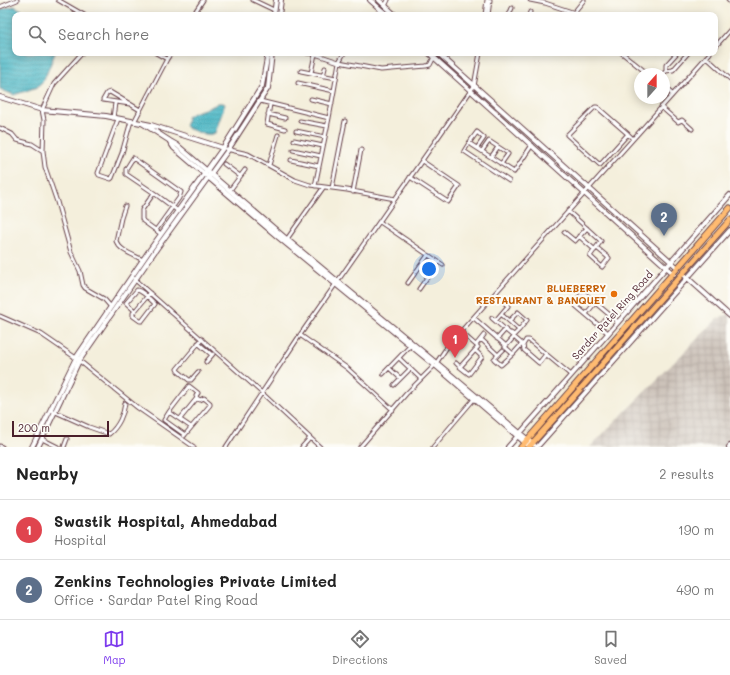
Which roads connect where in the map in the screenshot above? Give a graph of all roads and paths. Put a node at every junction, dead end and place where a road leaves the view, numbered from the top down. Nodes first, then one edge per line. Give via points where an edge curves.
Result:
1 (17, 0) edge
2 (58, 0) edge
3 (203, 0) edge
4 (253, 0) edge
5 (276, 0) edge
6 (281, 0) edge
7 (370, 0) edge
8 (379, 0) edge
9 (388, 0) edge
10 (489, 0) edge
11 (530, 0) edge
12 (584, 0) edge
13 (384, 6) junction
14 (0, 7) edge
15 (512, 8) dead end
16 (381, 10) joint
17 (79, 12) edge
18 (195, 12) edge
19 (272, 12) edge
20 (274, 12) edge
21 (279, 12) edge
22 (383, 12) edge
23 (391, 12) edge
24 (487, 12) edge
25 (510, 12) edge
26 (571, 12) edge
27 (576, 12) edge
28 (730, 30) edge
29 (718, 44) edge
30 (79, 56) edge
31 (162, 56) edge
32 (169, 56) edge
33 (267, 56) edge
34 (272, 56) edge
35 (315, 56) edge
36 (321, 56) edge
37 (342, 56) edge
38 (441, 56) edge
39 (479, 56) edge
40 (626, 56) edge
41 (674, 56) edge
42 (685, 56) edge
43 (434, 57) joint
44 (706, 57) joint
45 (167, 59) junction
46 (339, 62) junction
47 (325, 68) dead end
48 (641, 68) edge
49 (666, 68) edge
50 (670, 70) edge
51 (302, 71) dead end
52 (311, 73) junction
53 (323, 76) junction
54 (336, 78) junction
55 (730, 78) edge
56 (298, 83) dead end
57 (474, 86) junction
58 (471, 90) junction
59 (334, 91) junction
60 (672, 94) joint
61 (0, 97) edge
62 (311, 99) dead end
63 (115, 102) junction
64 (260, 102) junction
65 (130, 104) junction
66 (270, 104) junction
67 (332, 104) junction
68 (661, 107) junction
69 (42, 110) junction
70 (140, 110) junction
71 (268, 114) junction
72 (115, 118) junction
73 (286, 118) dead end
74 (329, 118) junction
75 (300, 120) dead end
76 (133, 121) junction
77 (345, 121) dead end
78 (142, 123) junction
79 (327, 126) junction
80 (0, 128) edge
81 (285, 129) dead end
82 (692, 129) dead end
83 (296, 131) dead end
84 (628, 134) junction
85 (278, 135) dead end
86 (325, 137) junction
87 (633, 139) junction
88 (294, 140) dead end
89 (469, 143) junction
90 (532, 145) junction
91 (323, 146) junction
92 (498, 147) junction
93 (223, 148) junction
94 (477, 148) junction
95 (614, 149) junction
96 (228, 150) junction
97 (293, 150) dead end
98 (362, 150) dead end
99 (43, 151) junction
100 (482, 152) junction
101 (620, 153) junction
102 (610, 154) junction
103 (321, 156) junction
104 (489, 157) junction
105 (615, 159) junction
106 (291, 160) dead end
107 (422, 161) junction
108 (496, 161) junction
109 (224, 164) dead end
110 (482, 164) junction
111 (501, 164) junction
112 (269, 165) junction
113 (319, 166) junction
114 (245, 170) dead end
115 (491, 170) junction
116 (207, 174) junction
117 (240, 176) junction
118 (410, 178) junction
119 (462, 182) dead end
120 (510, 182) dead end
121 (315, 186) junction
122 (459, 186) junction
123 (323, 188) junction
124 (332, 188) junction
125 (589, 188) junction
126 (230, 190) junction
127 (353, 192) junction
128 (154, 193) junction
129 (585, 193) junction
130 (730, 195) edge
131 (395, 200) junction
132 (448, 202) junction
133 (125, 206) dead end
134 (446, 206) dead end
135 (173, 207) junction
136 (730, 208) edge
137 (178, 211) junction
138 (568, 211) junction
139 (730, 220) edge
140 (380, 222) junction
141 (587, 228) junction
142 (156, 230) junction
143 (730, 230) edge
144 (564, 232) dead end
145 (161, 234) junction
146 (579, 236) junction
147 (287, 239) junction
148 (596, 249) junction
149 (428, 255) junction
150 (143, 260) junction
151 (438, 262) junction
152 (671, 262) junction
153 (443, 265) dead end
154 (667, 267) junction
155 (678, 268) junction
156 (674, 274) junction
157 (683, 274) junction
158 (133, 278) junction
159 (688, 278) junction
160 (337, 283) junction
161 (408, 283) dead end
162 (419, 289) dead end
163 (150, 293) junction
164 (495, 294) junction
165 (147, 297) junction
166 (595, 303) junction
167 (111, 307) junction
168 (135, 311) junction
169 (501, 314) junction
170 (586, 314) junction
171 (610, 315) junction
172 (0, 316) edge
173 (730, 316) edge
174 (474, 318) junction
175 (496, 320) junction
176 (509, 321) junction
177 (618, 322) junction
178 (600, 326) junction
179 (505, 330) junction
180 (519, 330) junction
181 (461, 332) junction
182 (608, 333) junction
183 (300, 335) junction
184 (484, 335) dead end
185 (514, 337) junction
186 (202, 339) junction
187 (481, 339) junction
188 (497, 339) junction
189 (198, 343) junction
190 (476, 345) junction
191 (410, 346) junction
192 (506, 346) junction
193 (475, 350) junction
194 (503, 350) dead end
195 (215, 351) junction
196 (546, 354) junction
197 (212, 355) junction
198 (498, 355) junction
199 (511, 356) dead end
200 (399, 358) junction
201 (78, 359) junction
202 (206, 362) dead end
203 (456, 363) dead end
204 (435, 364) junction
205 (460, 367) junction
206 (389, 368) junction
207 (410, 369) junction
208 (198, 372) dead end
209 (383, 374) dead end
210 (571, 376) junction
211 (400, 378) junction
212 (421, 379) junction
213 (394, 385) dead end
214 (262, 392) junction
215 (197, 398) junction
216 (474, 399) junction
217 (125, 403) dead end
218 (53, 410) junction
219 (393, 410) junction
220 (168, 412) junction
221 (180, 419) junction
222 (191, 428) junction
223 (519, 434) junction
224 (185, 435) junction
225 (310, 438) junction
226 (42, 439) junction
227 (67, 439) dead end
228 (182, 439) junction
229 (530, 445) edge
230 (304, 446) edge
231 (32, 447) edge
232 (38, 447) edge
233 (56, 447) edge
234 (64, 447) edge
235 (194, 447) edge
236 (226, 447) edge
237 (320, 447) edge
238 (360, 447) edge
239 (433, 447) edge
240 (508, 447) edge

1 - 14 street
2 - 17 street
3 - 18 street
4 - 19 street
5 - 20 street
6 - 21 street
7 - 16 street
8 - 13 street
9 - 13 street
10 - 24 street
11 - 26 street
12 - 27 street
13 - 23 street
15 - 25 street
16 - 22 street
28 - 29 street
30 - 69 street via 54,84
31 - 45 street
32 - 45 street
33 - 93 street via 262,86
34 - 64 street via 268,88
35 - 52 street
36 - 46 street
37 - 46 street
38 - 57 street
39 - 57 street
40 - 48 street
41 - 49 street
42 - 50 street
43 - 46 street via 430,65 426,66 381,70
43 - 58 street
44 - 55 street
44 - 60 street
45 - 70 street
46 - 54 street
47 - 53 street
51 - 52 street
52 - 53 street
53 - 54 street
54 - 59 street
56 - 59 street
57 - 58 street
57 - 125 street
58 - 90 street
58 - 107 street
59 - 67 street
60 - 68 street
61 - 69 street
62 - 67 street
63 - 65 street
63 - 65 street via 103,100 108,92
63 - 72 street
64 - 66 street
64 - 96 street
65 - 70 street
66 - 71 street
66 - 74 street
67 - 74 street
68 - 82 street via 678,122 682,120
68 - 87 street
69 - 72 street
69 - 99 street
70 - 76 street
71 - 73 street
71 - 81 street via 267,124
72 - 76 street
72 - 76 street via 98,173 111,179
74 - 79 street
75 - 79 street
76 - 78 street
77 - 124 street
78 - 93 street
78 - 116 street via 177,144
79 - 86 street
80 - 99 street via 12,134 17,140 32,144
83 - 86 street
84 - 87 street
84 - 95 street
84 - 102 street via 596,107 567,135 598,164
85 - 112 street
86 - 91 street
87 - 101 street
88 - 91 street
89 - 94 street
89 - 94 street via 477,132 484,138
89 - 110 street via 464,152
90 - 111 street via 515,172
90 - 129 street
91 - 103 street
92 - 100 street via 490,141
92 - 104 street
92 - 111 street via 507,153
93 - 96 street
93 - 116 street
94 - 100 street
95 - 101 street
95 - 102 street
96 - 112 street via 248,154
96 - 116 street
97 - 103 street
98 - 127 street
99 - 167 street via 45,167 71,252 85,288 104,299
100 - 104 street
101 - 105 street
102 - 105 street
103 - 113 street
104 - 108 street
104 - 110 street
105 - 125 street
106 - 113 street
107 - 118 street
107 - 122 street
108 - 111 street
108 - 115 street
109 - 117 street
110 - 115 street
112 - 121 street via 295,180
113 - 121 street
114 - 117 street
115 - 120 street
116 - 126 street
116 - 137 street
116 - 158 street
116 - 160 street
117 - 126 street
118 - 131 street
118 - 132 street
119 - 122 street
121 - 123 street
122 - 132 street
123 - 124 street
123 - 147 street
124 - 127 street
125 - 129 street
125 - 152 street
126 - 147 street
127 - 131 street
128 - 135 street
128 - 135 street via 126,174 133,158 181,192
128 - 142 street via 142,210 141,216 143,221
129 - 138 street
129 - 154 street
130 - 152 street, Sardar Patel Ring Road
131 - 140 street
132 - 134 street
133 - 150 street via 117,245
135 - 137 street
135 - 142 street
136 - 155 highway, Sardar Patel Ring Road
137 - 145 street
138 - 141 street
138 - 164 street
139 - 157 highway
140 - 149 street
140 - 160 street
141 - 146 street
141 - 148 street via 601,241
142 - 145 street
143 - 159 street
144 - 146 street via 574,241
145 - 150 street
146 - 148 street
147 - 160 street
148 - 148 street via 590,257 603,266 609,258
149 - 151 street
149 - 161 street
150 - 158 street
151 - 153 street
151 - 162 street
152 - 154 street, Sardar Patel Ring Road
152 - 155 street
154 - 156 street
154 - 177 street, Sardar Patel Ring Road
155 - 156 highway, Sardar Patel Ring Road
156 - 229 highway, Sardar Patel Ring Road
157 - 159 street
157 - 229 highway
158 - 163 street
158 - 167 street
158 - 201 street
159 - 173 street
159 - 229 street
160 - 183 street
160 - 191 street
160 - 204 street
163 - 165 street
163 - 186 street
164 - 169 street via 508,306
164 - 174 street
165 - 168 street
165 - 168 street via 137,290 126,303
165 - 168 street via 154,305 142,321 133,316
166 - 170 street
166 - 170 street via 584,294 575,302 575,305
166 - 171 street
167 - 201 street
169 - 175 street
169 - 176 street
170 - 178 street
171 - 177 street
171 - 178 street
172 - 201 street via 41,334
174 - 181 street
174 - 188 street
175 - 179 street via 492,317
175 - 180 street via 513,335
176 - 180 street
176 - 180 street via 517,312 526,320
177 - 182 street, Sardar Patel Ring Road
178 - 182 street
179 - 185 street
179 - 188 street
181 - 190 street
181 - 204 street
182 - 210 street, Sardar Patel Ring Road
183 - 214 street
183 - 219 street via 347,368
184 - 187 street
185 - 192 street
185 - 192 street via 522,344 513,354
186 - 189 street
186 - 195 street
187 - 190 street
187 - 198 street
188 - 192 street
189 - 197 street
189 - 208 street via 177,369 189,380
190 - 193 street via 478,347
191 - 200 street
191 - 204 street
193 - 205 street
193 - 205 street via 482,358 468,374
194 - 198 street
195 - 197 street
195 - 214 street
196 - 196 street via 528,339 522,345 539,363
196 - 210 street
197 - 202 street
198 - 199 street via 494,359 502,366
200 - 206 street
200 - 207 street
201 - 218 street
201 - 228 street via 138,408
203 - 205 street
204 - 212 street
204 - 216 street
204 - 223 street
206 - 209 street
206 - 211 street
207 - 211 street
207 - 212 street
210 - 223 street, Sardar Patel Ring Road
211 - 213 street
212 - 219 street
214 - 225 street
214 - 236 street
215 - 220 street via 197,392 188,386
215 - 221 street
215 - 222 street via 204,398 210,405
216 - 223 street
216 - 239 street
217 - 218 street via 114,430 109,434
218 - 226 street
218 - 231 street
219 - 238 street
220 - 221 street
220 - 224 street via 164,420
221 - 222 street
222 - 224 street
223 - 229 street
223 - 240 street, Sardar Patel Ring Road
224 - 228 street
225 - 230 street
225 - 237 street
226 - 232 street
226 - 233 street
227 - 234 street
228 - 235 street

